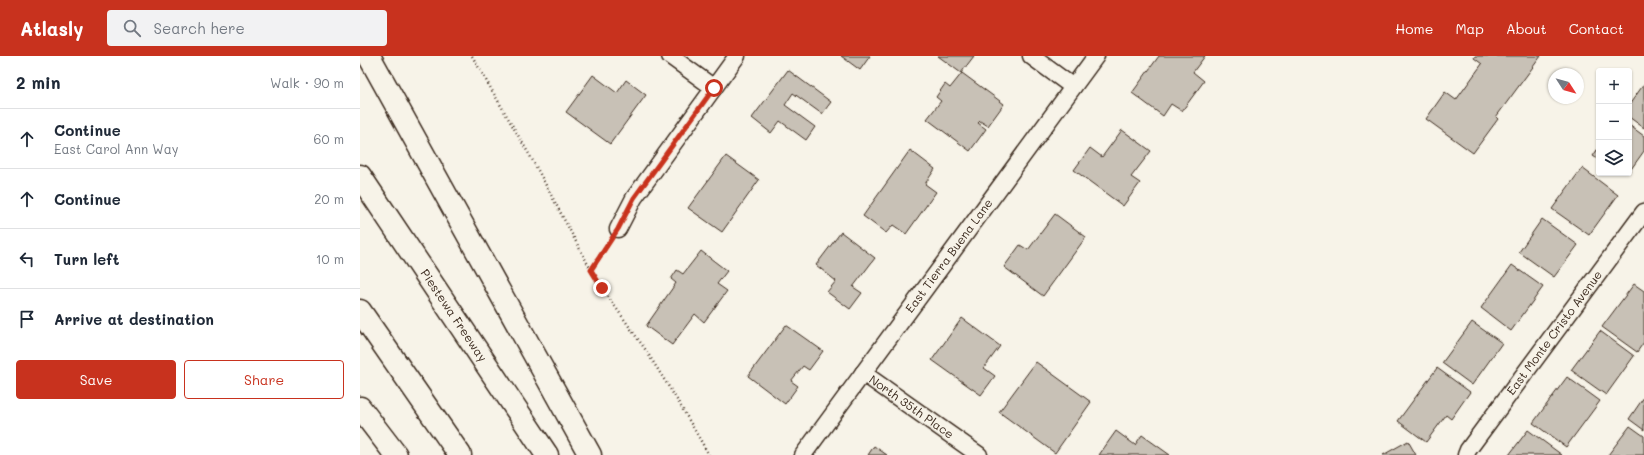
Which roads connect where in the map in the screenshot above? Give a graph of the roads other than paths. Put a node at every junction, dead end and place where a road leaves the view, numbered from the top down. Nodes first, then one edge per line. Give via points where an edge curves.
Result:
1 (369, 56) edge
2 (670, 56) edge
3 (737, 56) edge
4 (1031, 56) edge
5 (1096, 56) edge
6 (1073, 87) junction
7 (714, 88) junction
8 (360, 176) edge
9 (1644, 212) edge
10 (618, 229) road end
11 (360, 311) edge
12 (863, 373) junction
13 (360, 408) edge
14 (396, 455) edge
15 (460, 455) edge
16 (547, 455) edge
17 (590, 455) edge
18 (803, 455) edge
19 (980, 455) edge
20 (1466, 455) edge

1 - 17 highway
2 - 7 street
3 - 7 street
4 - 6 street
5 - 6 street, East Tierra Buena Lane
6 - 12 street, East Tierra Buena Lane
7 - 10 street via 634,198
8 - 16 highway, Piestewa Freeway
9 - 20 street, East Monte Cristo Avenue
11 - 15 highway
12 - 18 street, East Tierra Buena Lane
12 - 19 street, North 35th Place
13 - 14 highway

